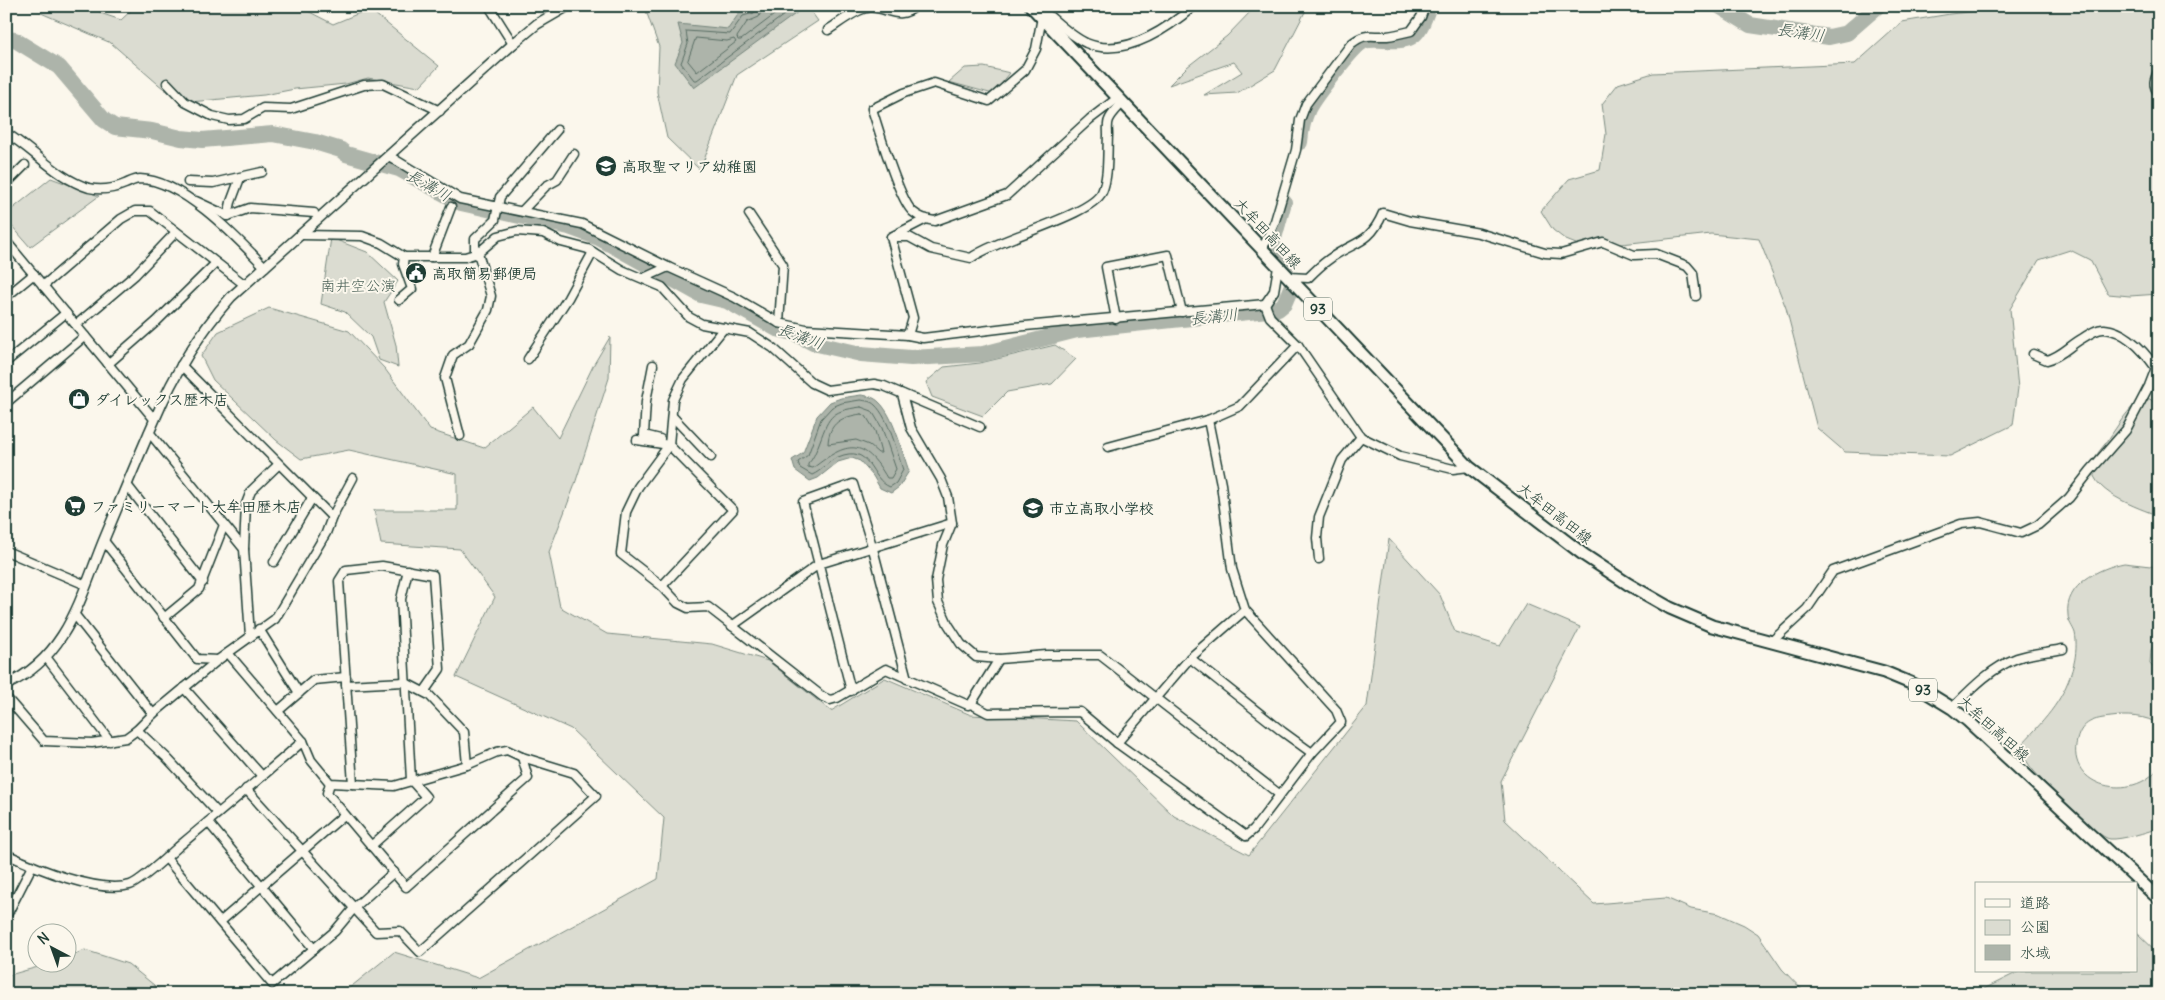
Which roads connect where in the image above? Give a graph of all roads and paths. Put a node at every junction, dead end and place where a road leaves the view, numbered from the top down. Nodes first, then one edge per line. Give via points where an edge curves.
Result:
1 (489, 6) edge
2 (568, 6) edge
3 (916, 6) edge
4 (1031, 6) edge
5 (1194, 6) edge
6 (1425, 6) edge
7 (1042, 17) junction
8 (828, 30) dead end
9 (514, 44) junction
10 (2159, 70) edge
11 (167, 83) dead end
12 (2159, 94) edge
13 (1121, 100) junction
14 (440, 111) junction
15 (557, 130) dead end
16 (6, 133) edge
17 (574, 154) dead end
18 (389, 156) junction
19 (25, 165) dead end
20 (262, 172) dead end
21 (240, 178) junction
22 (188, 182) dead end
23 (6, 184) edge
24 (176, 191) junction
25 (498, 205) junction
26 (451, 207) dead end
27 (522, 211) junction
28 (314, 213) dead end
29 (749, 214) dead end
30 (228, 216) junction
31 (926, 219) junction
32 (176, 232) junction
33 (302, 235) junction
34 (891, 237) junction
35 (6, 241) edge
36 (1262, 250) junction
37 (593, 252) junction
38 (476, 253) junction
39 (404, 257) junction
40 (432, 257) junction
41 (216, 263) junction
42 (1278, 266) junction
43 (265, 267) junction
44 (668, 267) junction
45 (34, 274) junction
46 (1287, 276) junction
47 (644, 278) junction
48 (6, 285) edge
49 (245, 285) junction
50 (44, 286) junction
51 (9, 294) edge
52 (1696, 296) dead end
53 (399, 300) dead end
54 (1265, 304) junction
55 (1182, 312) junction
56 (66, 313) junction
57 (1116, 319) junction
58 (779, 322) junction
59 (76, 325) junction
60 (724, 328) junction
61 (908, 335) junction
62 (85, 336) junction
63 (1298, 346) junction
64 (2033, 354) dead end
65 (528, 359) dead end
66 (6, 362) edge
67 (108, 364) junction
68 (181, 365) junction
69 (653, 365) dead end
70 (902, 394) junction
71 (6, 403) edge
72 (672, 416) junction
73 (154, 420) junction
74 (1208, 420) junction
75 (980, 427) dead end
76 (149, 432) junction
77 (460, 436) dead end
78 (1361, 436) junction
79 (637, 440) dead end
80 (669, 443) junction
81 (1108, 447) dead end
82 (711, 457) dead end
83 (278, 465) junction
84 (1469, 467) junction
85 (353, 478) dead end
86 (127, 485) junction
87 (312, 498) junction
88 (332, 518) junction
89 (952, 523) junction
90 (224, 525) junction
91 (104, 541) junction
92 (244, 549) junction
93 (873, 549) junction
94 (6, 551) edge
95 (1319, 559) dead end
96 (274, 562) dead end
97 (820, 564) junction
98 (408, 570) junction
99 (203, 582) junction
100 (86, 585) junction
101 (662, 586) junction
102 (1245, 610) junction
103 (76, 615) junction
104 (164, 618) junction
105 (732, 626) junction
106 (259, 630) junction
107 (250, 636) junction
108 (1771, 642) junction
109 (2063, 649) dead end
110 (228, 653) junction
111 (46, 657) junction
112 (1190, 658) junction
113 (999, 659) junction
114 (218, 660) junction
115 (908, 679) junction
116 (346, 681) junction
117 (404, 682) junction
118 (6, 685) edge
119 (184, 688) junction
120 (851, 691) junction
121 (424, 692) junction
122 (299, 693) junction
123 (6, 697) edge
124 (1156, 698) junction
125 (971, 704) junction
126 (1952, 708) junction
127 (278, 711) junction
128 (153, 714) junction
129 (137, 730) junction
130 (110, 741) junction
131 (304, 741) junction
132 (1117, 742) junction
133 (1312, 752) junction
134 (522, 757) junction
135 (467, 765) junction
136 (262, 776) junction
137 (411, 780) junction
138 (330, 783) junction
139 (353, 784) junction
140 (246, 789) junction
141 (1279, 794) junction
142 (218, 813) junction
143 (344, 815) junction
144 (208, 822) junction
145 (371, 846) junction
146 (304, 850) junction
147 (6, 854) edge
148 (166, 858) junction
149 (32, 866) junction
150 (394, 872) junction
151 (262, 886) junction
152 (2159, 899) edge
153 (355, 907) junction
154 (6, 912) edge
155 (220, 922) junction
156 (314, 949) junction

1 - 9 street
2 - 9 street via 537,24
3 - 8 street via 909,12 895,14 875,7 865,8
4 - 7 main road, 大牟田高田線 / 93
5 - 7 street via 1145,40 1109,47 1087,44 1046,13
6 - 36 street via 1411,31 1361,36 1351,44 1306,104 1275,221
7 - 13 main road, 大牟田高田線 / 93
7 - 31 street via 1036,49 1025,70 989,101 934,83 904,93 872,110 899,186 912,211
9 - 14 street
10 - 12 street via 2154,79 2154,87
11 - 14 street via 184,102 212,116 229,120 244,119 263,108 291,109 364,85 383,84
13 - 31 street via 1090,119 1007,195 935,221
13 - 34 street via 1109,120 1102,192 1094,202 1049,226 1035,228 971,258 931,249 910,237
13 - 36 main road, 大牟田高田線 / 93
14 - 18 street
15 - 25 street via 500,197
16 - 24 street via 68,178 87,187 103,190 138,179
17 - 27 street via 557,180 546,186
18 - 25 street via 460,199
18 - 33 street
19 - 23 street
20 - 21 street
21 - 22 street via 213,183
21 - 30 street
24 - 30 street
24 - 43 street via 221,223
25 - 27 street
25 - 38 street via 495,220 475,239
26 - 40 street
27 - 44 street via 582,224
28 - 30 street via 250,208
29 - 58 street via 783,265
31 - 34 street
32 - 41 street
32 - 50 street via 150,211 135,211 121,219
32 - 59 street via 135,275
33 - 39 street via 362,236
33 - 43 street
34 - 61 street via 913,318
35 - 45 street
36 - 42 main road, 大牟田高田線 / 93
37 - 38 street via 543,233 517,232 498,236
37 - 47 street via 622,270
37 - 65 street via 568,298
38 - 40 street via 465,257
38 - 77 street via 491,296 488,310 468,344 453,355 445,378
39 - 40 street
39 - 53 street via 403,264 412,290
41 - 49 street
41 - 67 street
42 - 46 main road, 大牟田高田線 / 93
42 - 54 street via 1274,291
43 - 49 street
44 - 47 street
44 - 58 street
45 - 50 street
45 - 51 street
46 - 52 street via 1308,278 1328,260 1369,237 1383,214 1479,232 1545,253 1561,254 1603,242 1634,255 1656,254 1687,266 1693,273
46 - 84 main road, 大牟田高田線 / 93
47 - 60 street via 662,287 689,316 702,324
48 - 51 street
49 - 68 street via 219,310
50 - 56 street
54 - 55 street
54 - 63 street via 1270,317
55 - 57 street
55 - 57 street via 1168,255 1106,267
56 - 59 street
56 - 66 street
57 - 61 street via 923,338
58 - 61 street via 806,328
59 - 62 street
60 - 70 street via 750,333 773,348 812,383 827,390 874,384
60 - 72 street via 683,379 673,400
62 - 67 street
62 - 71 street
63 - 74 street via 1240,406
63 - 78 street
64 - 108 street via 2047,360 2057,357 2082,338 2104,329 2137,344 2156,368 2126,430 2069,498 2038,525 2021,533 1980,522 1961,524 1839,568 1833,571 1807,609
67 - 73 street
68 - 73 street
68 - 83 street
69 - 80 street via 644,435
70 - 75 street
70 - 89 street via 911,428 944,488
72 - 80 street
72 - 82 street
73 - 76 street
74 - 81 street
74 - 102 street via 1221,484 1232,569
76 - 86 street
76 - 90 street
78 - 84 street via 1400,456 1453,469
78 - 95 street via 1342,460 1319,517
79 - 80 street
80 - 101 street via 638,487 626,512 621,554
80 - 101 street via 733,510
83 - 87 street
83 - 92 street via 251,490 246,504
84 - 108 main road, 大牟田高田線 / 93 via 1584,555 1653,599 1712,626
85 - 88 street
86 - 91 street
86 - 99 street
87 - 88 street
87 - 96 street
88 - 106 street via 275,619
89 - 93 street
89 - 113 street via 936,580 938,602 961,644 976,657
90 - 92 street
90 - 99 street
91 - 100 street
91 - 104 street
92 - 107 street
93 - 97 street
93 - 97 street via 853,484 803,502
93 - 115 street
94 - 100 street
97 - 105 street
97 - 120 street
98 - 116 street via 382,566 346,570 339,581
98 - 117 street via 401,599
98 - 121 street via 433,575 440,669
99 - 104 street
100 - 103 street
101 - 105 street via 678,604 688,608 708,607
102 - 112 street
102 - 133 street via 1336,710 1341,722
103 - 111 street
103 - 128 street
104 - 114 street via 197,658
105 - 120 street via 830,700
106 - 107 street
106 - 122 street
107 - 110 street
108 - 126 main road, 大牟田高田線 / 93 via 1884,672 1913,684
109 - 126 street via 2018,658 2001,665
110 - 114 street
110 - 127 street
111 - 118 street via 30,672
111 - 130 street
112 - 124 street
112 - 133 street
113 - 124 street via 1047,654 1100,654
113 - 125 street
114 - 119 street
115 - 120 street via 886,670
115 - 125 street
116 - 117 street
116 - 122 street via 314,680
116 - 139 street
117 - 121 street
117 - 137 street
119 - 128 street
119 - 136 street
121 - 135 street via 464,732
122 - 127 street
123 - 130 street via 44,741
124 - 132 street
124 - 141 street
125 - 132 street via 988,713 1080,712
126 - 152 main road, 大牟田高田線 / 93
127 - 131 street
128 - 129 street
129 - 130 street via 126,738
129 - 142 street
131 - 136 street
131 - 138 street via 311,760
132 - 141 street via 1246,836
133 - 141 street
134 - 135 street via 507,750
134 - 150 street via 528,778 406,887
134 - 153 street via 574,772 596,796 420,952 400,931 376,932
135 - 137 street
136 - 140 street
137 - 139 street via 394,786
137 - 145 street via 426,797
138 - 139 street
138 - 143 street via 327,793
140 - 142 street
140 - 146 street
142 - 144 street
143 - 145 street
143 - 146 street
144 - 148 street
144 - 151 street
145 - 150 street
146 - 151 street
146 - 153 street
147 - 149 street
148 - 149 street via 131,885 100,886
148 - 155 street
149 - 154 street
150 - 153 street
151 - 155 street
151 - 156 street
153 - 156 street
155 - 156 street via 272,984

